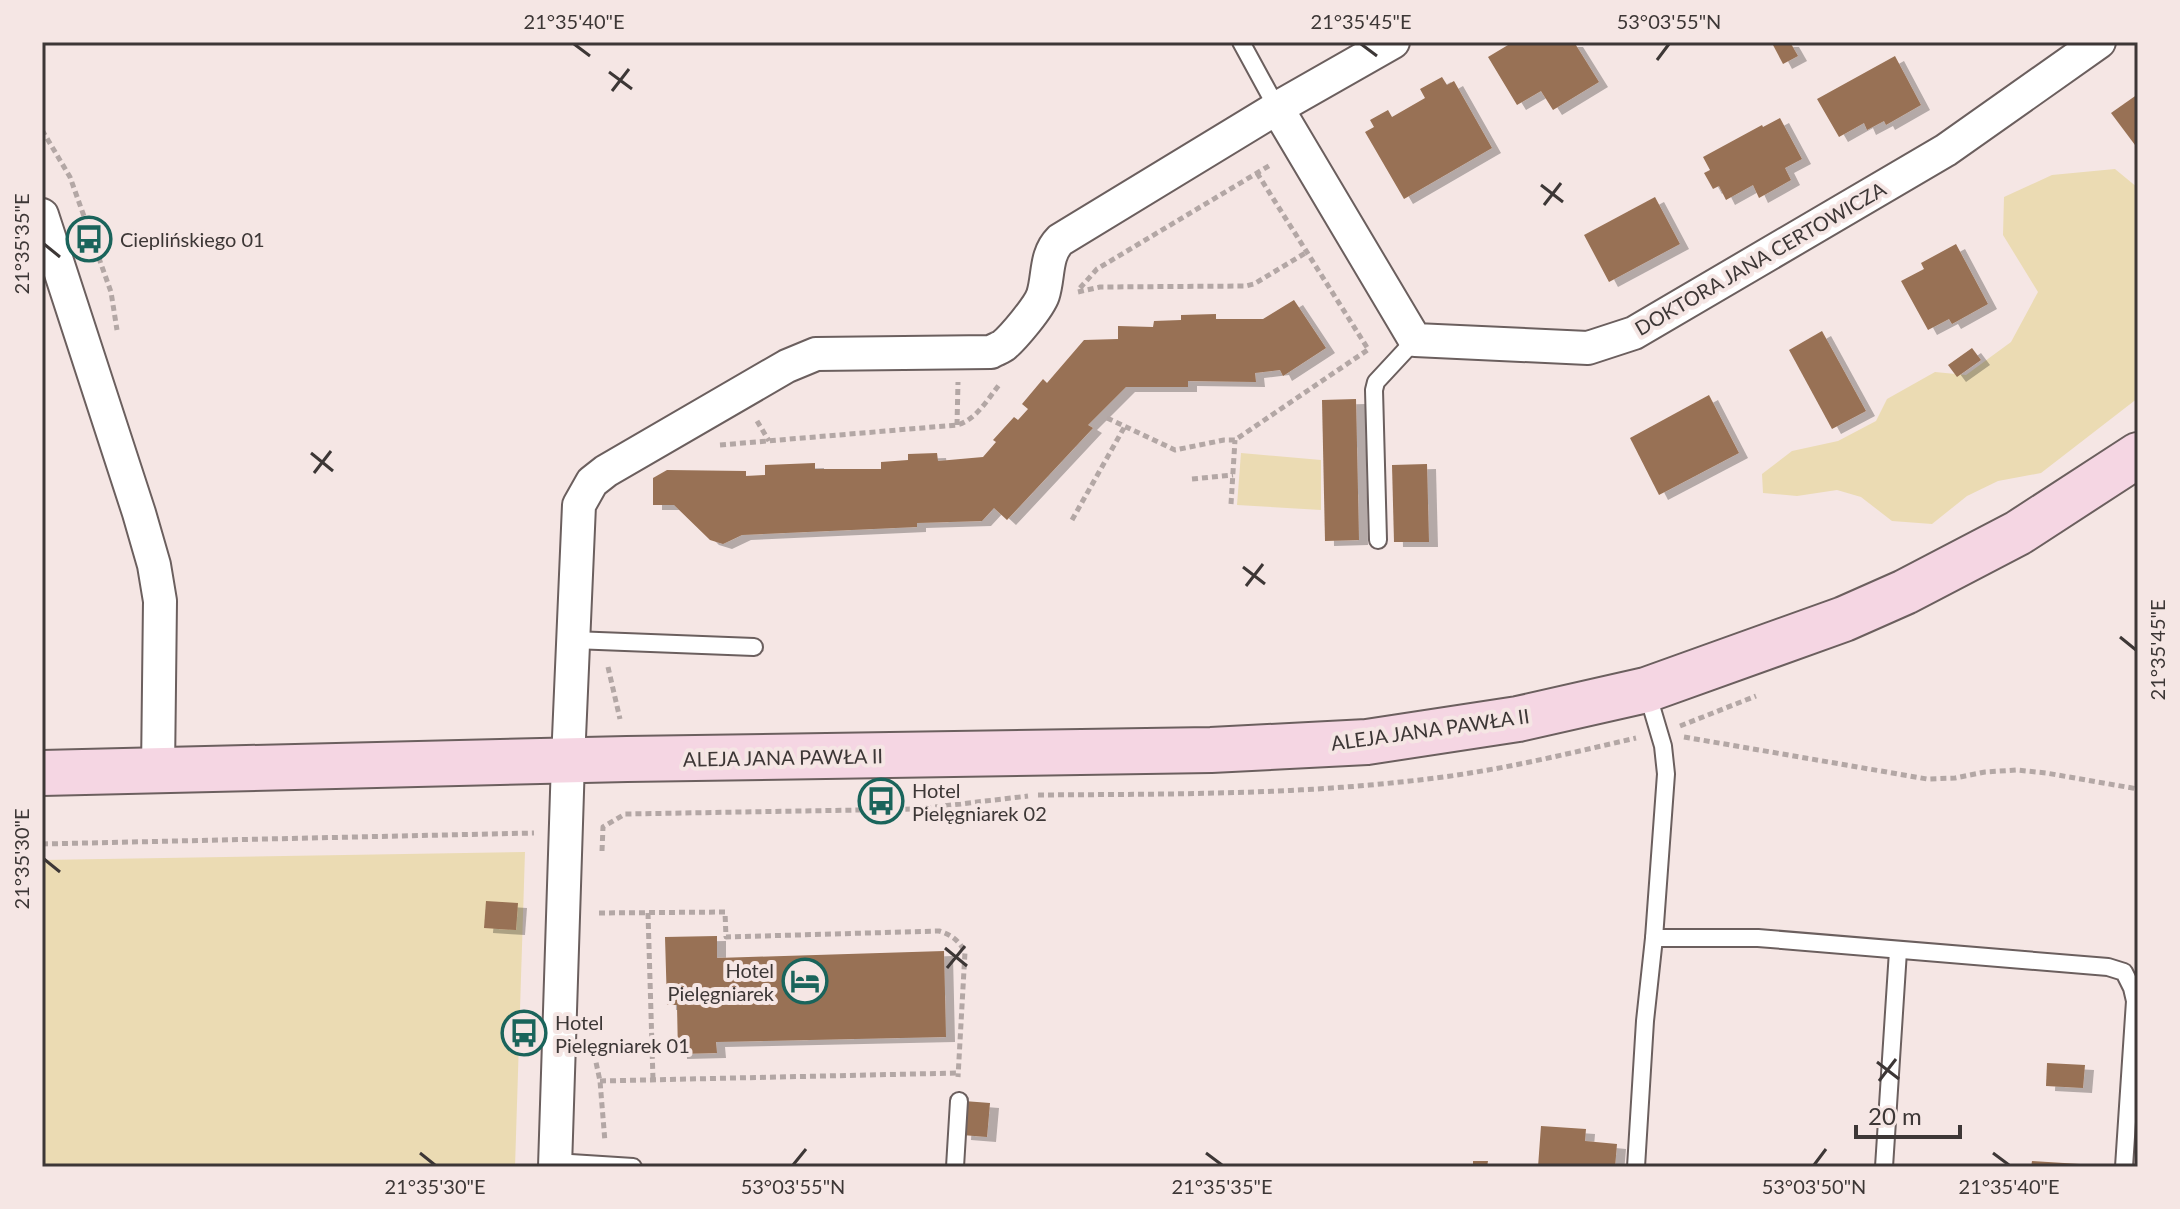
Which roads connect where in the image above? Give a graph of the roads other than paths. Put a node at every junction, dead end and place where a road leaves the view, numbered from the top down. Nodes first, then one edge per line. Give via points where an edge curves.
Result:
1 (1241, 42) edge
2 (1393, 42) edge
3 (2099, 42) edge
4 (1277, 108) junction
5 (42, 215) edge
6 (1415, 340) junction
7 (2138, 455) edge
8 (1378, 540) dead end
9 (587, 640) junction
10 (754, 647) dead end
11 (1646, 690) junction
12 (568, 761) junction
13 (158, 771) junction
14 (42, 773) edge
15 (1654, 938) junction
16 (1898, 951) junction
17 (959, 1101) road end
18 (555, 1164) edge
19 (633, 1167) edge
20 (955, 1167) edge
21 (1636, 1167) edge
22 (1884, 1167) edge
23 (2124, 1167) edge

1 - 4 lane
2 - 4 street
3 - 6 street, DOKTORA JANA CERTOWICZA via 1946,150 1634,333 1588,348
4 - 6 street
4 - 9 street via 1060,240 1053,247 1038,306 991,352 816,354 606,471 592,482 579,505
5 - 13 street via 154,565 160,601
6 - 8 lane via 1376,382
7 - 11 street, ALEJA JANA PAWŁA II via 2018,533 1905,592
9 - 10 lane
9 - 12 street
11 - 12 street, ALEJA JANA PAWŁA II via 1518,719 1367,742 1211,750
11 - 15 lane via 1666,774
12 - 13 street, ALEJA JANA PAWŁA II
12 - 18 street
13 - 14 street, ALEJA JANA PAWŁA II
15 - 16 lane via 1758,938
15 - 21 lane
16 - 22 lane
16 - 23 lane via 2124,972 2135,1001
17 - 20 lane
18 - 19 lane

